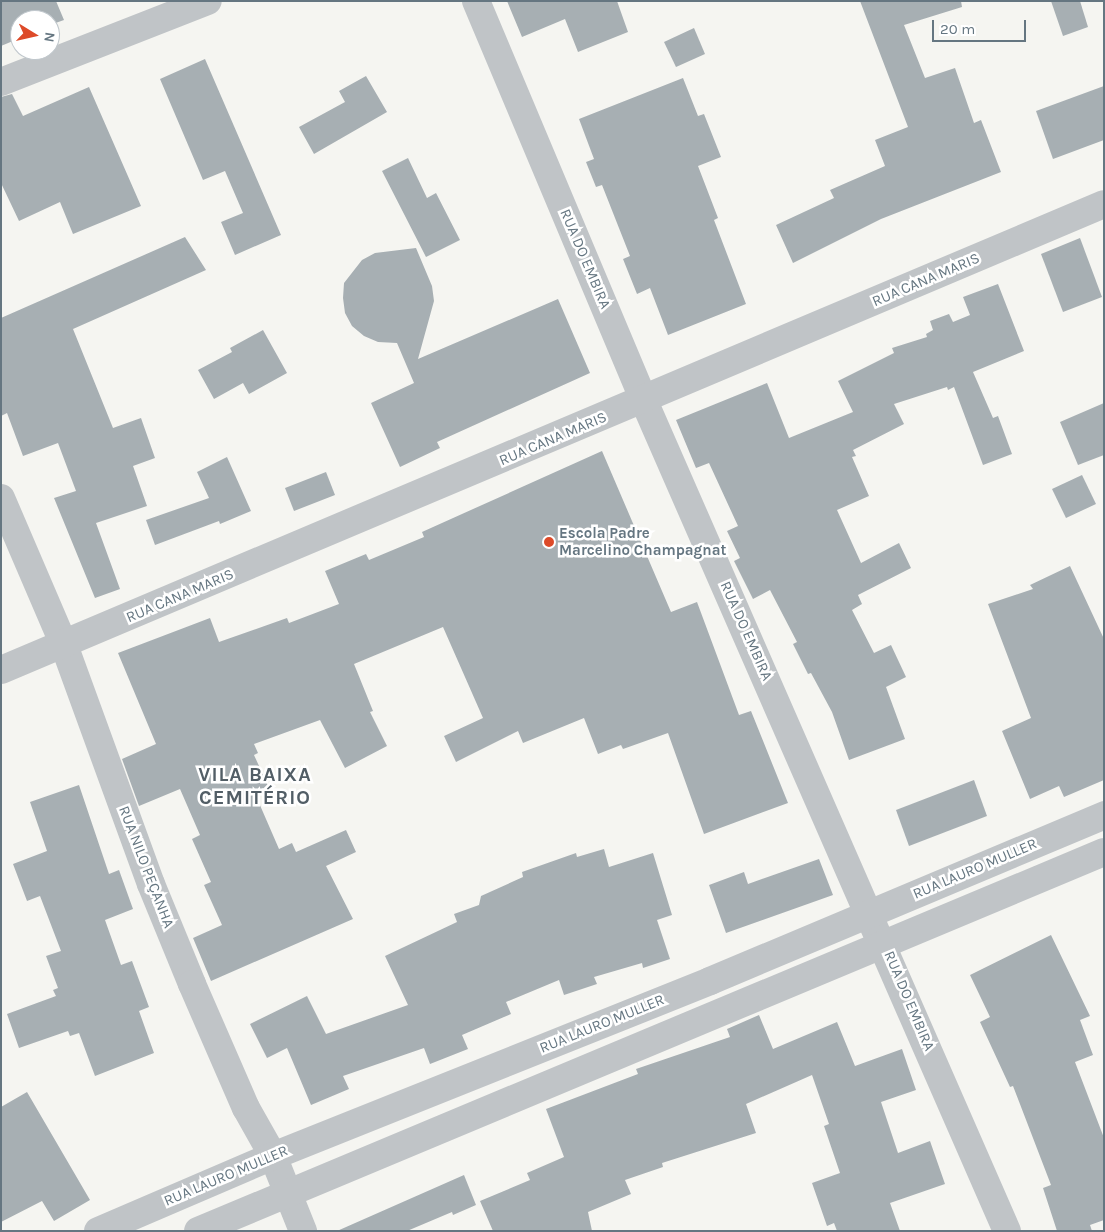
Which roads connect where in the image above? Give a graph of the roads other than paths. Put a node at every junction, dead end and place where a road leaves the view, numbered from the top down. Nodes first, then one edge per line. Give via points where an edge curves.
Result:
1 (208, 1) edge
2 (476, 1) edge
3 (1, 82) edge
4 (1104, 204) edge
5 (644, 401) junction
6 (1, 498) edge
7 (64, 645) junction
8 (1, 670) edge
9 (1104, 815) edge
10 (1104, 852) edge
11 (1006, 856) junction
12 (1020, 885) junction
13 (870, 913) junction
14 (884, 943) junction
15 (272, 1156) junction
16 (286, 1195) junction
17 (98, 1231) edge
18 (198, 1231) edge
19 (303, 1231) edge
20 (1008, 1231) edge

1 - 3 street
2 - 5 street, RUA DO EMBIRA
4 - 5 street, RUA CANA MARIS
5 - 7 street, RUA CANA MARIS
5 - 13 street, RUA DO EMBIRA
6 - 7 street, RUA NILO PEÇANHA
7 - 8 street, RUA CANA MARIS
7 - 15 street, RUA NILO PEÇANHA via 151,884 246,1108
9 - 11 street, RUA LAURO MULLER
10 - 12 street
11 - 12 street
11 - 13 street, RUA LAURO MULLER
12 - 14 street
13 - 14 street, RUA DO EMBIRA
13 - 15 street, RUA LAURO MULLER
14 - 16 street
14 - 20 street, RUA DO EMBIRA
15 - 16 street, RUA NILO PEÇANHA
15 - 17 street, RUA LAURO MULLER
16 - 18 street
16 - 19 street, RUA NILO PEÇANHA

